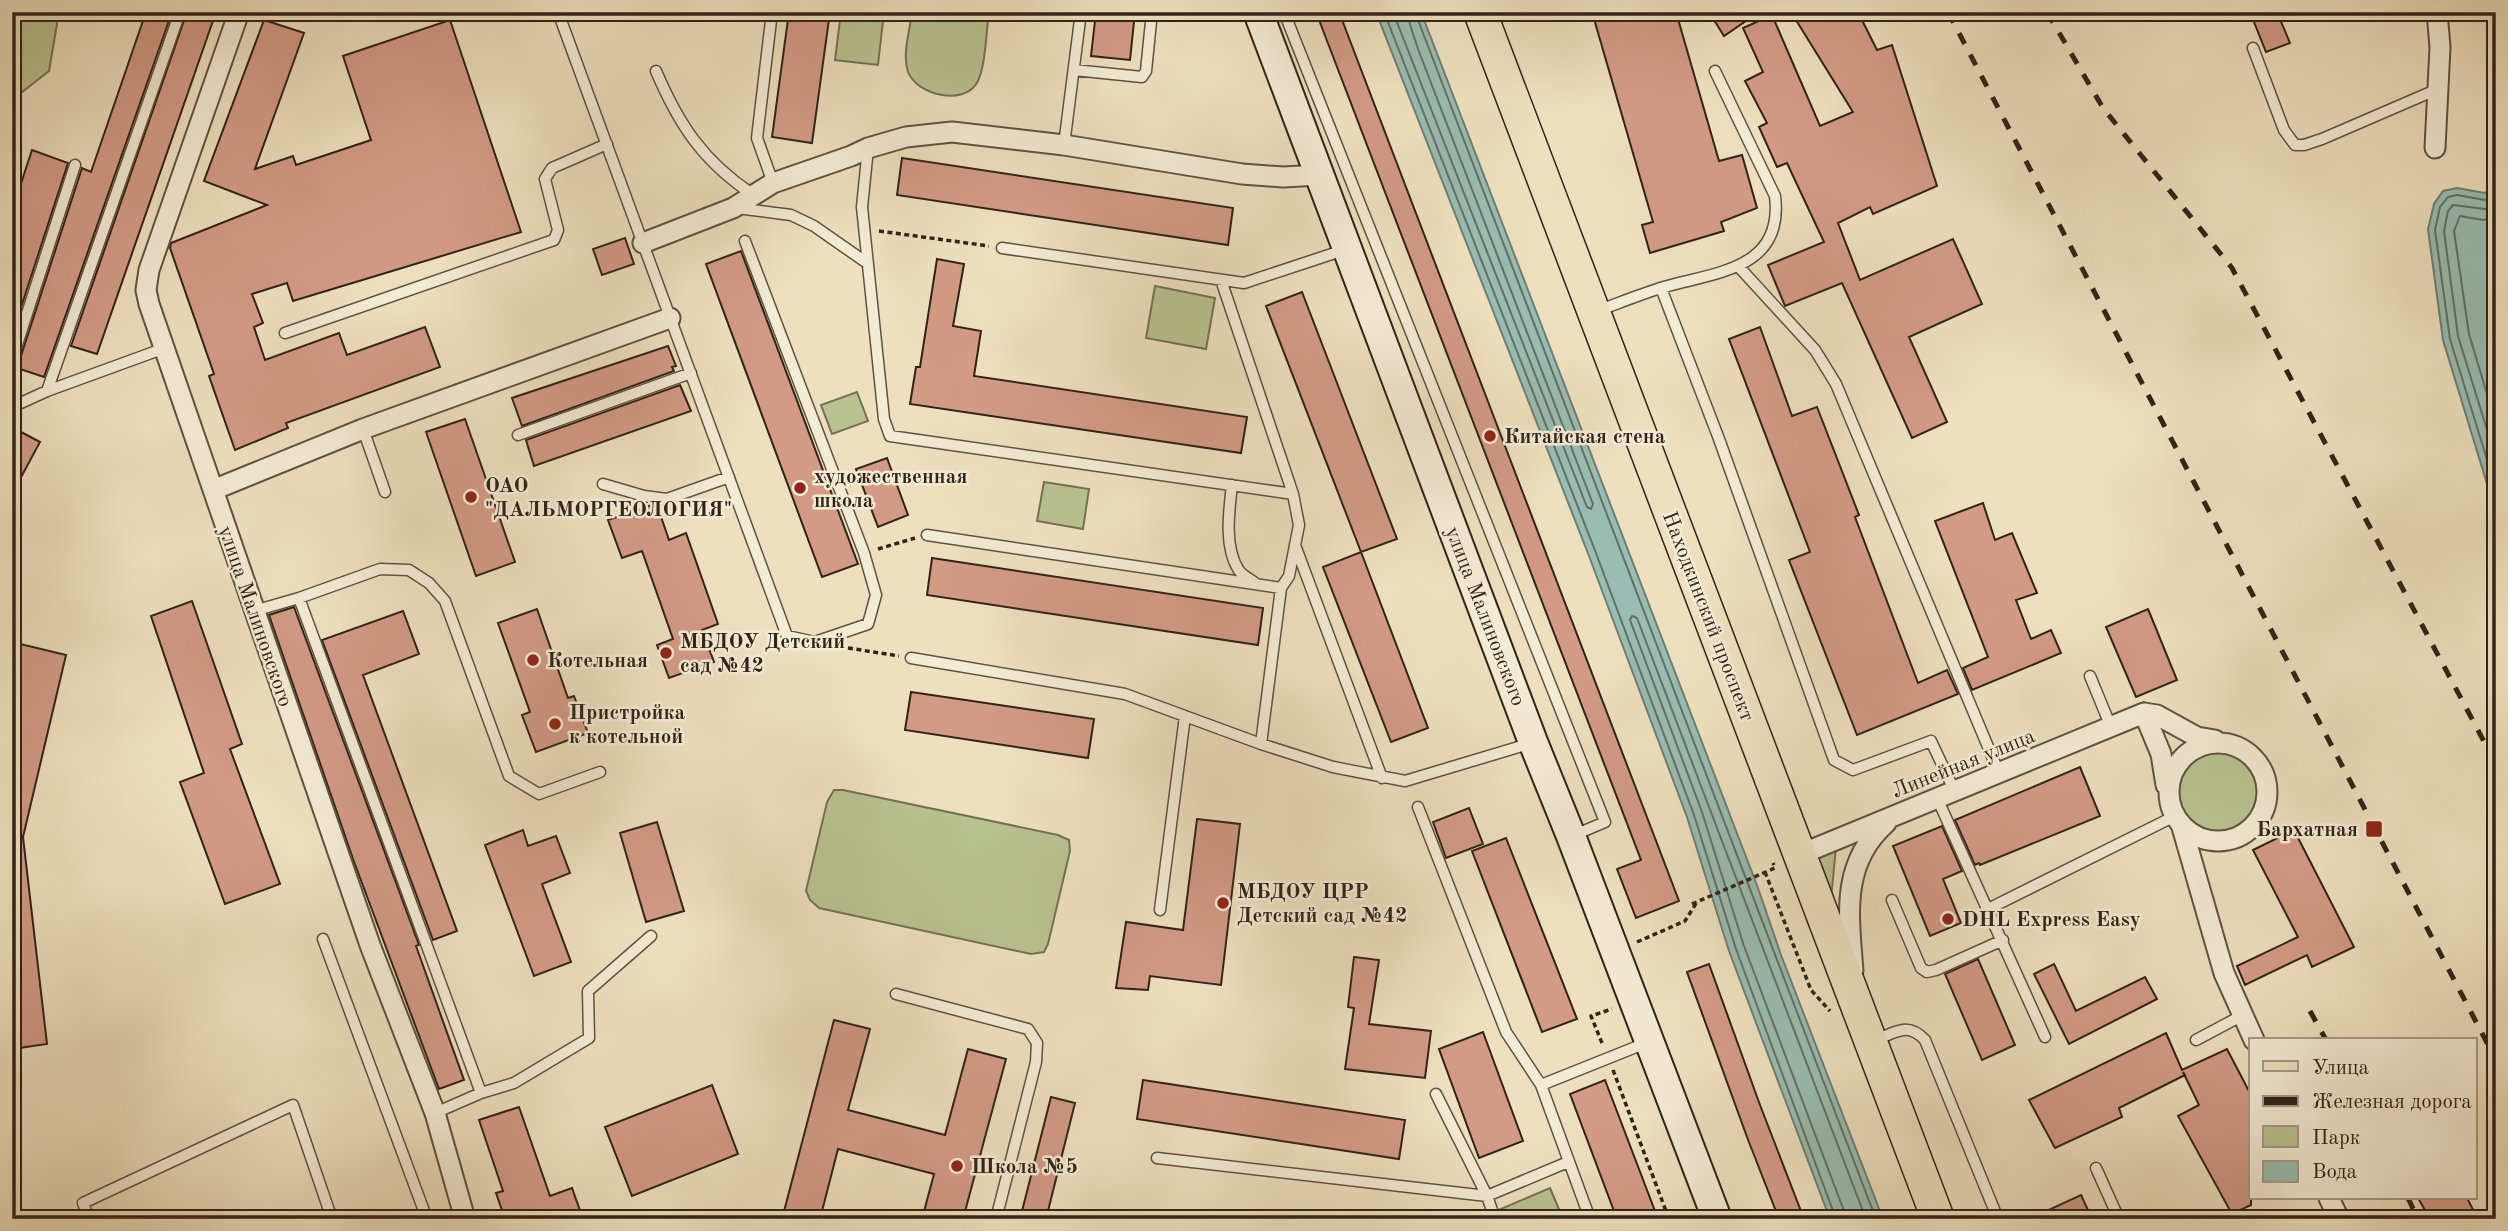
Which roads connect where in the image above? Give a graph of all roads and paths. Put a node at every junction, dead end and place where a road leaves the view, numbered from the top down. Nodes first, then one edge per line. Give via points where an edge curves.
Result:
1 (180, 12) edge
2 (239, 12) edge
3 (558, 12) edge
4 (772, 12) edge
5 (1081, 12) edge
6 (1152, 12) edge
7 (1258, 12) edge
8 (1284, 12) edge
9 (1482, 12) edge
10 (2437, 12) edge
11 (2253, 48) dead end
12 (1074, 70) junction
13 (656, 71) dead end
14 (1715, 71) dead end
15 (2439, 89) junction
16 (607, 144) junction
17 (1064, 145) junction
18 (868, 148) junction
19 (2435, 148) dead end
20 (75, 164) dead end
21 (1320, 175) junction
22 (773, 183) junction
23 (752, 194) junction
24 (733, 208) junction
25 (864, 229) junction
26 (746, 241) dead end
27 (643, 243) junction
28 (1002, 248) joint
29 (1348, 249) junction
30 (867, 263) junction
31 (1739, 267) junction
32 (1221, 279) junction
33 (1661, 288) junction
34 (1594, 312) junction
35 (670, 318) junction
36 (285, 333) dead end
37 (165, 348) junction
38 (12, 360) edge
39 (691, 373) junction
40 (47, 391) junction
41 (12, 407) edge
42 (363, 429) junction
43 (518, 435) dead end
44 (729, 477) junction
45 (603, 484) dead end
46 (1232, 485) junction
47 (213, 490) junction
48 (385, 492) dead end
49 (1293, 494) junction
50 (927, 535) joint
51 (1295, 544) junction
52 (863, 553) junction
53 (1258, 584) junction
54 (1281, 588) junction
55 (299, 598) junction
56 (254, 611) junction
57 (815, 642) junction
58 (911, 658) joint
59 (2090, 677) dead end
60 (2144, 713) junction
61 (1185, 716) junction
62 (2111, 727) junction
63 (2219, 741) junction
64 (1533, 742) junction
65 (1261, 744) junction
66 (600, 772) dead end
67 (1999, 773) junction
68 (1382, 778) junction
69 (1946, 794) junction
70 (2168, 794) junction
71 (1418, 807) dead end
72 (1894, 815) junction
73 (2178, 822) junction
74 (1572, 836) junction
75 (1799, 855) junction
76 (1892, 900) dead end
77 (1692, 904) dead end
78 (1160, 910) dead end
79 (1986, 910) junction
80 (651, 936) dead end
81 (323, 939) dead end
82 (2003, 940) junction
83 (896, 994) dead end
84 (1843, 1007) junction
85 (2243, 1015) junction
86 (2045, 1037) dead end
87 (2254, 1038) edge
88 (2196, 1040) dead end
89 (1650, 1041) junction
90 (1870, 1042) junction
91 (1609, 1058) junction
92 (1541, 1085) junction
93 (481, 1093) junction
94 (1436, 1094) dead end
95 (435, 1113) junction
96 (1157, 1158) dead end
97 (1568, 1162) junction
98 (2096, 1168) dead end
99 (1487, 1196) junction
100 (2330, 1200) edge
101 (89, 1219) edge
102 (332, 1219) edge
103 (427, 1219) edge
104 (465, 1219) edge
105 (996, 1219) edge
106 (1495, 1219) edge
107 (1590, 1219) edge
108 (1669, 1219) edge
109 (1717, 1219) edge
110 (1938, 1219) edge
111 (1998, 1219) edge
112 (2119, 1219) edge
113 (2339, 1219) edge

1 - 40 lane
2 - 37 street, улица Малиновского via 149,270 146,290
3 - 16 lane
4 - 22 lane via 757,138
5 - 12 lane
6 - 12 lane via 1142,77
7 - 21 main road, улица Малиновского
8 - 74 lane via 1605,822
9 - 34 main road, Находкинский проспект
10 - 15 street
11 - 15 lane via 2284,131 2295,145 2322,139
12 - 17 lane
13 - 23 lane via 672,109 696,146
14 - 31 lane via 1775,196 1775,228 1763,249
15 - 19 street
16 - 27 lane
16 - 36 lane via 548,172 545,179 558,230 554,240
17 - 18 street via 952,132 906,137
17 - 21 street via 1242,174
18 - 22 street
18 - 25 lane
20 - 38 lane
21 - 29 main road, улица Малиновского
22 - 23 street
23 - 24 street
24 - 27 street
24 - 30 lane via 791,215
25 - 28 path
25 - 30 lane
26 - 52 lane
27 - 35 lane
28 - 32 lane
29 - 32 lane via 1244,283
29 - 64 main road, улица Малиновского
30 - 46 lane via 884,419 890,436
31 - 33 lane
31 - 67 lane via 1815,350 1836,384
32 - 49 lane
33 - 34 lane
33 - 69 lane via 1833,760 1853,770 1931,741
34 - 75 main road, Находкинский проспект
35 - 39 lane
35 - 42 street
37 - 40 lane
37 - 47 street, улица Малиновского
39 - 43 lane
39 - 44 lane
40 - 41 lane
42 - 47 street
42 - 48 lane
44 - 45 lane via 667,499
44 - 57 lane via 787,636
46 - 49 lane
46 - 53 lane via 1231,550 1238,571
47 - 56 street, улица Малиновского
49 - 51 lane via 1299,525
50 - 52 path
50 - 53 lane
51 - 54 lane via 1289,576
51 - 68 lane
52 - 57 lane via 876,595 868,624
53 - 54 lane
54 - 65 lane
55 - 56 lane
55 - 66 lane via 380,569 409,570 445,601 509,776 540,794
55 - 93 lane
56 - 95 street, улица Малиновского via 370,944
57 - 58 path
58 - 61 lane via 1116,692
59 - 62 lane
60 - 62 street, Линейная улица
60 - 63 street via 2157,715 2197,737
60 - 70 street via 2161,754
61 - 65 lane
61 - 78 lane
62 - 67 street, Линейная улица
63 - 70 street via 2182,756 2171,774
63 - 73 street via 2238,746 2263,769 2267,789 2264,810 2252,828 2217,842 2199,838
64 - 68 lane via 1405,781
64 - 74 main road, улица Малиновского
65 - 68 lane
67 - 69 street, Линейная улица
69 - 72 street, Линейная улица
69 - 79 lane
70 - 73 street
71 - 92 lane via 1506,1032
72 - 75 street, Линейная улица
72 - 84 street via 1873,835 1853,879
73 - 79 lane
73 - 85 street via 2224,973
74 - 89 main road, улица Малиновского
75 - 84 main road, Находкинский проспект
76 - 82 lane via 1921,968 1927,972
77 - 84 path via 1762,873 1811,990
79 - 82 lane
80 - 93 lane via 588,991 589,1038 513,1083
81 - 103 lane
82 - 86 lane
83 - 105 lane via 1028,1029 1037,1043
84 - 90 main road, Находкинский проспект
85 - 87 street
85 - 88 lane
89 - 91 lane
89 - 109 main road, улица Малиновского
90 - 110 main road, Находкинский проспект
90 - 111 lane via 1907,1028 1925,1040
91 - 92 lane
91 - 108 path
92 - 97 lane
93 - 95 lane
94 - 99 lane
95 - 104 street, улица Малиновского
96 - 99 lane
97 - 99 lane
97 - 107 lane
98 - 112 lane
99 - 106 lane
100 - 113 street
101 - 102 lane via 83,1203 293,1105

